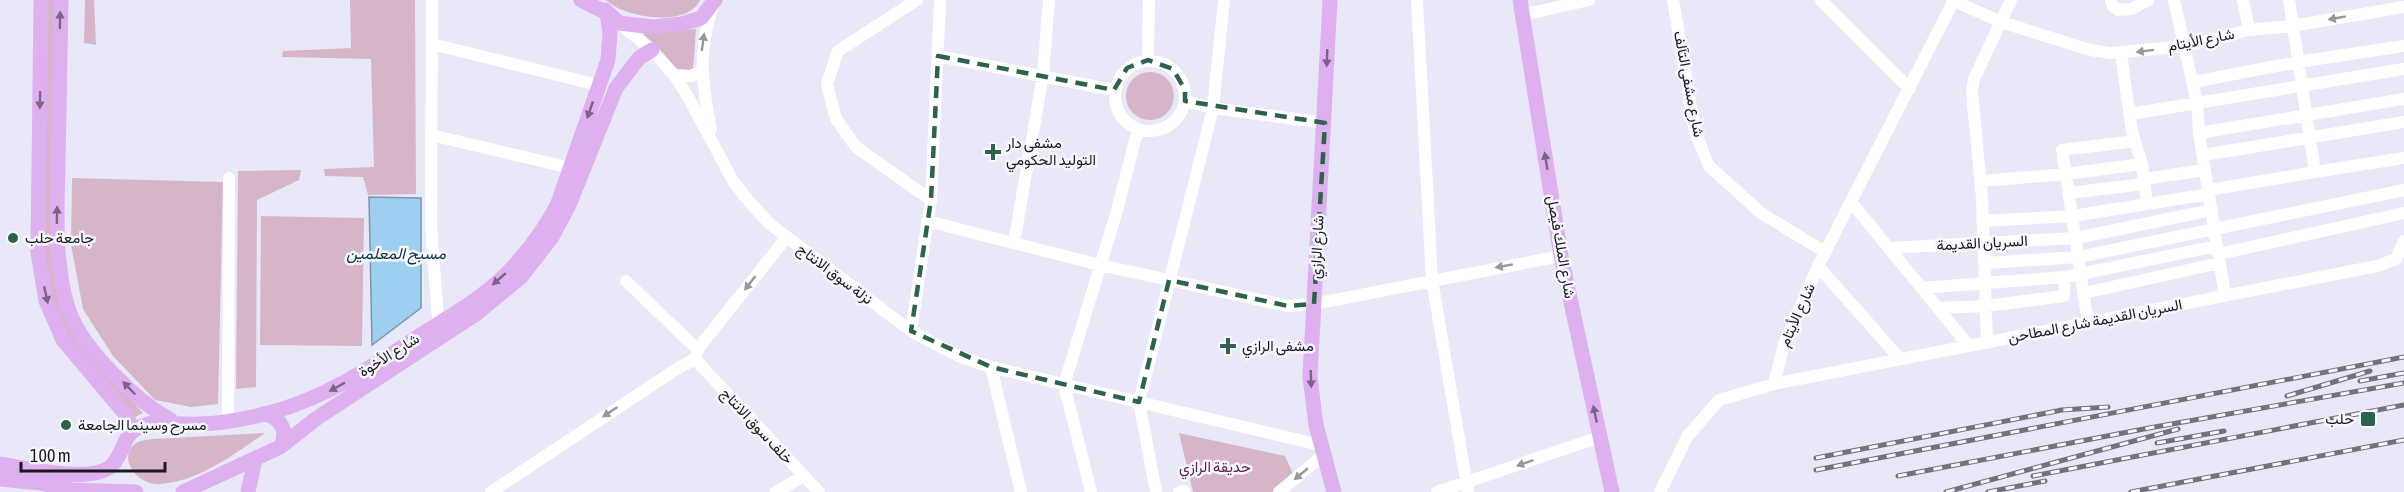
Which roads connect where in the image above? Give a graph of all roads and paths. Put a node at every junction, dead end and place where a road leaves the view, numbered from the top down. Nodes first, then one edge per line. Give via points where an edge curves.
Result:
1 (41, 0) edge
2 (61, 0) edge
3 (432, 0) edge
4 (581, 0) edge
5 (715, 0) edge
6 (917, 0) edge
7 (940, 0) edge
8 (1049, 0) edge
9 (1149, 0) edge
10 (1224, 0) edge
11 (1330, 0) edge
12 (1417, 0) edge
13 (1589, 0) edge
14 (1673, 0) edge
15 (1821, 0) edge
16 (2011, 0) edge
17 (2111, 0) edge
18 (2148, 0) edge
19 (2174, 0) edge
20 (2244, 0) edge
21 (2289, 0) edge
22 (1954, 1) edge
23 (1521, 7) edge
24 (2404, 7) edge
25 (608, 12) edge
26 (2001, 22) junction
27 (2292, 26) junction
28 (2249, 30) junction
29 (432, 44) junction
30 (2185, 46) junction
31 (2404, 46) edge
32 (652, 50) junction
33 (2121, 53) junction
34 (938, 56) junction
35 (1148, 60) junction
36 (2298, 62) junction
37 (2404, 69) edge
38 (702, 71) junction
39 (674, 75) junction
40 (1043, 75) junction
41 (2193, 82) junction
42 (598, 85) junction
43 (2302, 85) junction
44 (1910, 89) junction
45 (1114, 90) junction
46 (2404, 99) edge
47 (1185, 101) junction
48 (2197, 103) junction
49 (1213, 108) junction
50 (2130, 114) junction
51 (2307, 114) junction
52 (2404, 122) edge
53 (1324, 123) junction
54 (1137, 129) junction
55 (2199, 133) junction
56 (431, 135) junction
57 (2311, 137) junction
58 (714, 141) junction
59 (2135, 141) junction
60 (2203, 155) junction
61 (2404, 158) edge
62 (2142, 164) junction
63 (576, 169) junction
64 (2205, 171) junction
65 (2315, 172) junction
66 (2066, 174) junction
67 (229, 178) dead end
68 (1980, 181) junction
69 (2144, 181) junction
70 (2404, 190) edge
71 (2209, 192) junction
72 (2069, 193) junction
73 (930, 200) junction
74 (1852, 203) junction
75 (2147, 204) junction
76 (2212, 210) junction
77 (2404, 213) edge
78 (2073, 216) junction
79 (927, 221) junction
80 (1982, 221) junction
81 (2214, 229) junction
82 (787, 237) junction
83 (2076, 238) junction
84 (2404, 241) edge
85 (1983, 242) junction
86 (1014, 243) junction
87 (1889, 248) junction
88 (1825, 252) junction
89 (2219, 254) junction
90 (1561, 256) junction
91 (2079, 257) junction
92 (1984, 263) junction
93 (1100, 265) junction
94 (1818, 266) junction
95 (2082, 274) junction
96 (2065, 277) junction
97 (1432, 279) junction
98 (1169, 280) junction
99 (626, 281) dead end
100 (1986, 284) junction
101 (1921, 288) junction
102 (2084, 293) junction
103 (2225, 296) junction
104 (1314, 304) junction
105 (1986, 306) junction
106 (1938, 308) junction
107 (2088, 323) junction
108 (439, 331) junction
109 (911, 332) junction
110 (1988, 343) junction
111 (1969, 346) junction
112 (696, 354) junction
113 (1900, 359) junction
114 (991, 367) junction
115 (1774, 384) junction
116 (1064, 385) junction
117 (1139, 402) junction
118 (263, 414) junction
119 (228, 420) junction
120 (175, 423) junction
121 (133, 430) junction
122 (1600, 437) junction
123 (280, 447) junction
124 (1322, 450) junction
125 (255, 459) junction
126 (116, 461) junction
127 (0, 464) edge
128 (804, 476) junction
129 (0, 479) edge
130 (1467, 488) edge
131 (134, 491) edge
132 (186, 492) edge
133 (248, 492) edge
134 (491, 492) edge
135 (776, 492) edge
136 (819, 492) edge
137 (1021, 492) edge
138 (1091, 492) edge
139 (1156, 492) edge
140 (1280, 492) edge
141 (1334, 492) edge
142 (1437, 492) edge
143 (1612, 492) edge
144 (1659, 492) edge

1 -> 121 main road via 38,252 46,301 63,340 126,415
120 -> 2 main road via 140,399 93,351 67,306 57,250
3 - 29 street
4 - 25 main road
5 - 25 main road via 700,18 682,24 653,27
38 -> 5 street via 703,41
6 - 73 street via 838,51 827,84 836,119 856,147
7 - 34 street
8 - 40 street
9 - 35 street
10 - 49 street
11 -> 53 main road, شارع الرازي
12 - 97 street
13 - 23 street
14 - 88 street, شارع مشفى التآلف via 1695,132 1709,166 1761,213
15 - 44 street
16 - 26 street
17 - 18 street via 2118,10 2133,9
19 - 30 street
20 - 28 street
21 - 27 street
22 - 26 street, شارع الأيتام
22 - 44 street, شارع الأيتام
90 -> 23 main road, شارع الملك فيصل
24 -> 27 street, شارع الأيتام
25 - 32 street
25 - 42 main road, شارع الأخوة via 608,60
26 - 33 street, شارع الأيتام via 2090,50
26 - 68 street via 1974,80 1972,93
27 - 28 street, شارع الأيتام
27 - 36 street
28 - 30 street, شارع الأيتام
29 - 42 street
29 - 56 street
30 -> 33 street, شارع الأيتام
30 - 41 street
31 - 36 street
32 - 39 street
32 - 63 main road, شارع الأخوة via 639,58 616,88
33 - 50 street
34 - 40 street
34 - 73 street
35 - 45 street via 1127,68
35 - 47 street via 1173,69 1181,79
36 - 41 street
36 - 43 street
37 - 43 street
38 - 39 street via 691,76
38 - 58 street
39 - 58 street
40 - 45 street
40 - 86 street
41 - 48 street
42 -> 63 main road, شارع الأخوة
43 - 48 street
43 - 51 street
44 - 74 street, شارع الأيتام
45 - 54 street via 1120,115
46 - 51 street
47 - 49 street
47 - 54 street via 1180,115 1162,129
48 - 50 street
48 - 55 street
49 - 53 street
49 - 98 street
50 - 59 street
51 - 55 street
51 - 57 street
52 - 57 street
53 - 104 main road, شارع الرازي
54 - 93 street
55 - 60 street
56 - 63 street
56 - 108 street via 431,228
57 - 60 street
57 - 65 street
58 - 82 street, نزلة سوق الانتاج via 742,193
59 - 62 street
59 - 66 street via 2062,153
60 - 64 street
61 - 65 street
62 - 66 street
62 - 69 street
63 - 108 main road, شارع الأخوة via 550,218 513,267
64 - 69 street
64 - 71 street
65 - 71 street, السريان القديمة
66 - 68 street
66 - 72 street
67 - 119 street
68 - 80 street
69 - 72 street
69 - 75 street
70 - 81 street, السريان القديمة
71 - 75 street, السريان القديمة
71 - 76 street
72 - 78 street
73 - 79 street
74 - 87 street
74 - 88 street, شارع الأيتام
75 - 78 street, السريان القديمة
76 - 81 street
76 - 83 street, السريان القديمة
77 - 89 street
78 - 80 street, السريان القديمة
78 - 83 street
79 - 86 street
79 - 109 street
80 - 85 street
81 - 89 street
81 - 91 street, السريان القديمة
82 - 109 street, نزلة سوق الانتاج
82 -> 112 street
83 - 85 street, السريان القديمة
83 - 91 street
84 - 103 street, السريان القديمة شارع المطاحن via 2396,259 2377,266
85 - 87 street, السريان القديمة
85 - 92 street
86 - 93 street
87 - 101 street
88 - 94 street, شارع الأيتام
89 - 95 street
89 - 102 street
89 - 103 street
90 -> 97 street
122 -> 90 main road, شارع الملك فيصل
91 - 92 street, السريان القديمة
91 - 95 street
92 - 100 street
93 - 98 street
93 - 116 street
94 - 113 street
94 - 115 street, شارع الأيتام via 1784,344
95 - 96 street
95 - 102 street
96 - 100 street
96 - 105 street via 2064,296
97 - 104 street
97 - 130 street
98 - 104 street via 1288,306
98 - 117 street
99 - 112 street, خلف سوق الانتاج
100 - 101 street
100 - 105 street
101 - 106 street
102 - 107 street
103 - 107 street, السريان القديمة شارع المطاحن
104 -> 124 main road, شارع الرازي via 1310,377
105 - 106 street
105 - 110 street
106 - 111 street
107 - 110 street, السريان القديمة شارع المطاحن
108 -> 118 main road, شارع الأخوة via 332,390
108 - 123 main road, شارع الأخوة
109 - 114 street, نزلة سوق الانتاج via 958,356
110 - 111 street, السريان القديمة شارع المطاحن
111 - 113 street, السريان القديمة شارع المطاحن
112 - 128 street, خلف سوق الانتاج
112 -> 134 street
113 - 115 street, السريان القديمة شارع المطاحن
114 - 116 street, نزلة سوق الانتاج
114 - 137 street
115 - 144 street, السريان القديمة شارع المطاحن via 1719,400 1687,437
116 - 117 street, نزلة سوق الانتاج
116 - 138 street
117 - 124 street, نزلة سوق الانتاج
117 - 139 street
118 - 119 main road, شارع الأخوة
118 - 123 main road via 282,425
119 - 120 main road, شارع الأخوة
120 - 121 main road, شارع الأخوة via 149,423
121 - 126 main road
122 -> 130 street
122 - 143 main road, شارع الملك فيصل
123 - 125 main road, شارع الأخوة
124 -> 140 street
124 - 141 main road, شارع الرازي
125 - 132 main road, شارع الأخوة
125 - 133 main road
126 - 127 main road via 109,469 90,474
126 - 131 main road via 121,477
128 - 135 street
128 - 136 street, خلف سوق الانتاج
129 - 131 main road via 73,490
130 - 142 street

